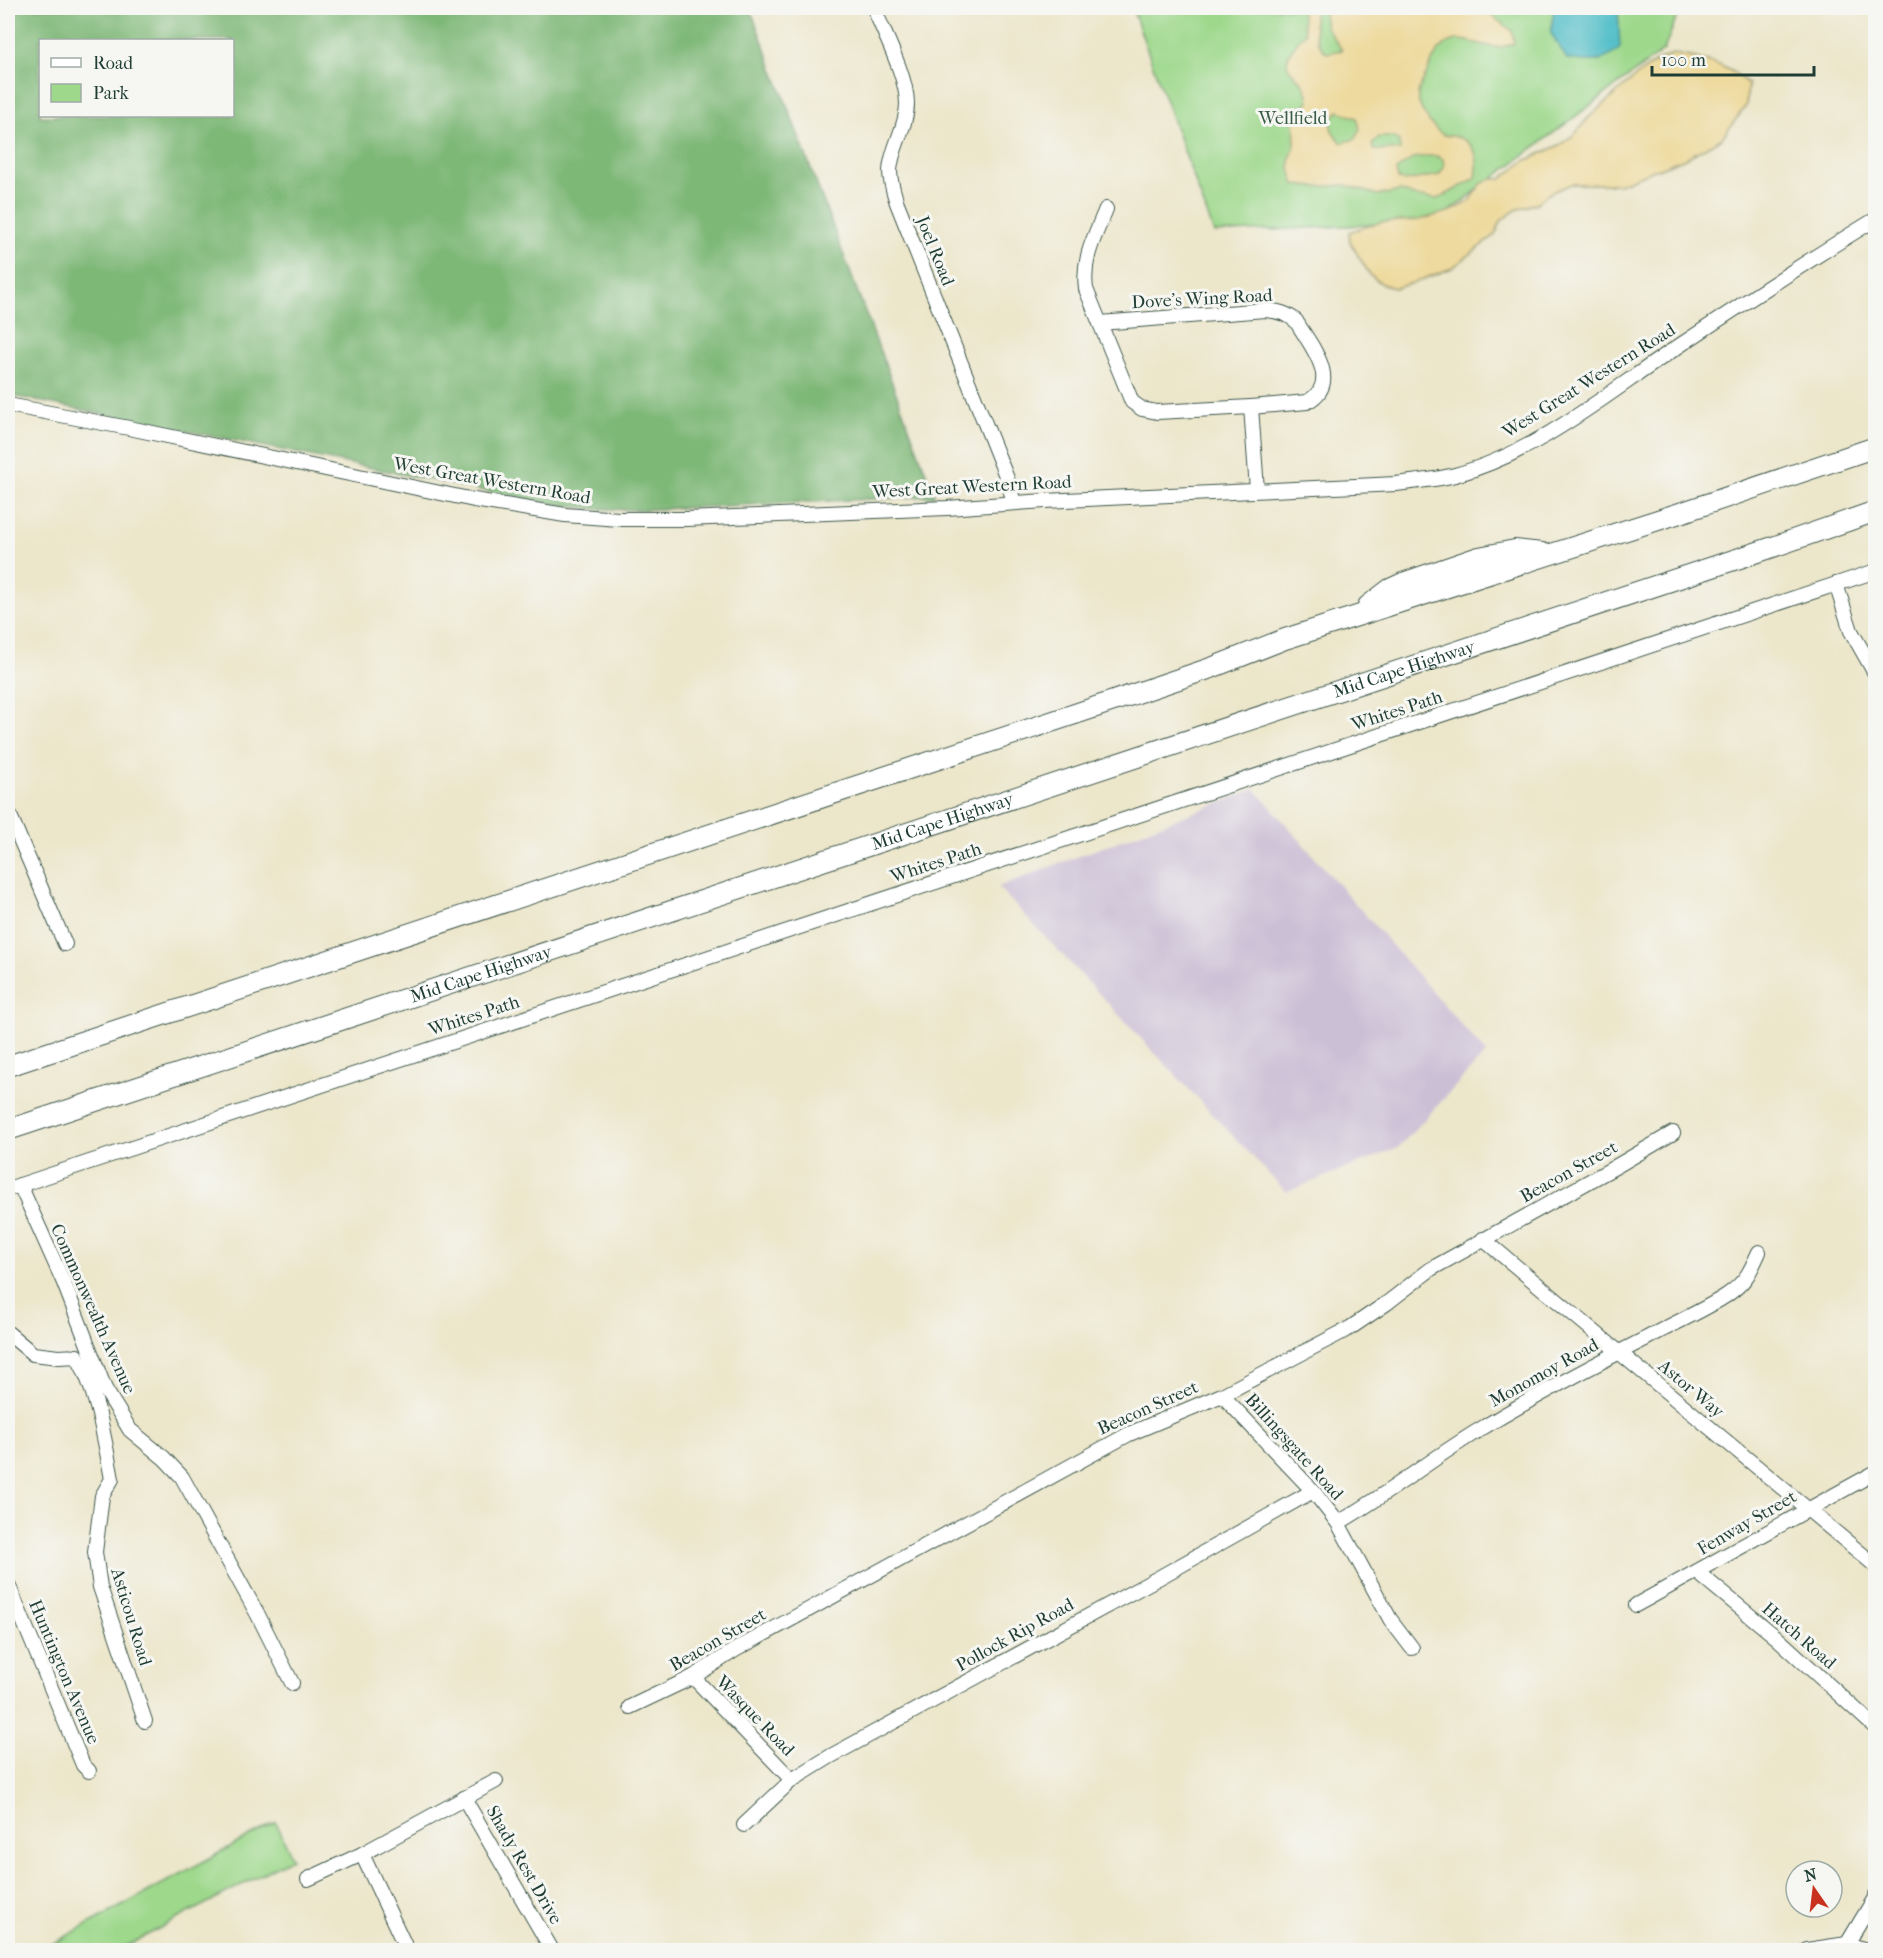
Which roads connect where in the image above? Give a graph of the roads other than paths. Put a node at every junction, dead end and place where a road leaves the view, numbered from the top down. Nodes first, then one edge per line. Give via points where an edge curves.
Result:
1 (874, 8) edge
2 (1106, 209) dead end
3 (1875, 219) edge
4 (1100, 322) junction
5 (8, 405) edge
6 (1251, 407) junction
7 (1875, 447) edge
8 (1257, 490) junction
9 (1014, 502) junction
10 (1875, 511) edge
11 (1875, 571) edge
12 (1836, 584) junction
13 (1875, 675) edge
14 (8, 811) edge
15 (65, 944) dead end
16 (8, 1066) edge
17 (8, 1130) edge
18 (1673, 1133) dead end
19 (14, 1187) edge
20 (1483, 1239) junction
21 (1759, 1252) dead end
22 (8, 1333) edge
23 (1619, 1352) junction
24 (1222, 1395) junction
25 (1875, 1472) edge
26 (1313, 1491) junction
27 (1807, 1509) junction
28 (1338, 1523) junction
29 (1875, 1566) edge
30 (1697, 1572) junction
31 (8, 1584) edge
32 (1636, 1605) dead end
33 (1412, 1648) dead end
34 (693, 1677) junction
35 (292, 1683) dead end
36 (630, 1707) dead end
37 (145, 1721) dead end
38 (1875, 1728) edge
39 (88, 1772) dead end
40 (792, 1780) junction
41 (496, 1781) dead end
42 (464, 1798) junction
43 (744, 1825) dead end
44 (362, 1854) junction
45 (308, 1880) dead end
46 (1875, 1896) edge
47 (1846, 1944) junction
48 (407, 1950) edge
49 (552, 1950) edge
50 (1807, 1950) edge
51 (1866, 1950) edge

1 - 9 street, Joel Road via 902,76 907,102 890,171 897,203
2 - 4 street via 1086,258 1084,274
3 - 8 street, West Great Western Road via 1574,416 1497,460 1433,479
4 - 6 street via 1136,406 1157,412
4 - 6 street, Dove's Wing Road via 1265,310 1290,316 1319,360 1323,386 1307,402
5 - 9 street, West Great Western Road via 474,500 572,516 677,519
6 - 8 street
7 - 16 highway via 1548,554 1515,550 1479,557 1397,586 1358,615 1091,708
8 - 9 street, West Great Western Road
10 - 17 highway, Mid Cape Highway
11 - 12 street, Whites Path
12 - 13 street via 1851,631
12 - 19 street, Whites Path
14 - 15 street
18 - 20 street, Beacon Street
19 - 35 street, Commonwealth Avenue via 64,1283 105,1389 130,1430 182,1477
20 - 23 street, Astor Way
20 - 24 street, Beacon Street via 1431,1269 1350,1328
21 - 23 street, Monomoy Road via 1743,1283 1726,1296
22 - 37 street, Asticou Road via 33,1354 77,1356 86,1372 112,1479 102,1496 94,1552 100,1587
23 - 27 street, Astor Way
23 - 28 street, Monomoy Road via 1479,1430
24 - 26 street, Billingsgate Road
24 - 34 street, Beacon Street via 1129,1434 1067,1467
25 - 27 street, Fenway Street
26 - 28 street, Billingsgate Road
26 - 40 street, Pollock Rip Road
27 - 29 street, Astor Way
27 - 30 street, Fenway Street
28 - 33 street, Billingsgate Road via 1390,1619
30 - 32 street, Fenway Street
30 - 38 street, Hatch Road via 1776,1637
31 - 39 street, Huntington Avenue
34 - 36 street, Beacon Street
34 - 40 street, Wasque Road
40 - 43 street, Pollock Rip Road
41 - 42 street
42 - 44 street
42 - 49 street, Shady Rest Drive
44 - 45 street
44 - 48 street
46 - 47 street
47 - 50 street
47 - 51 street

